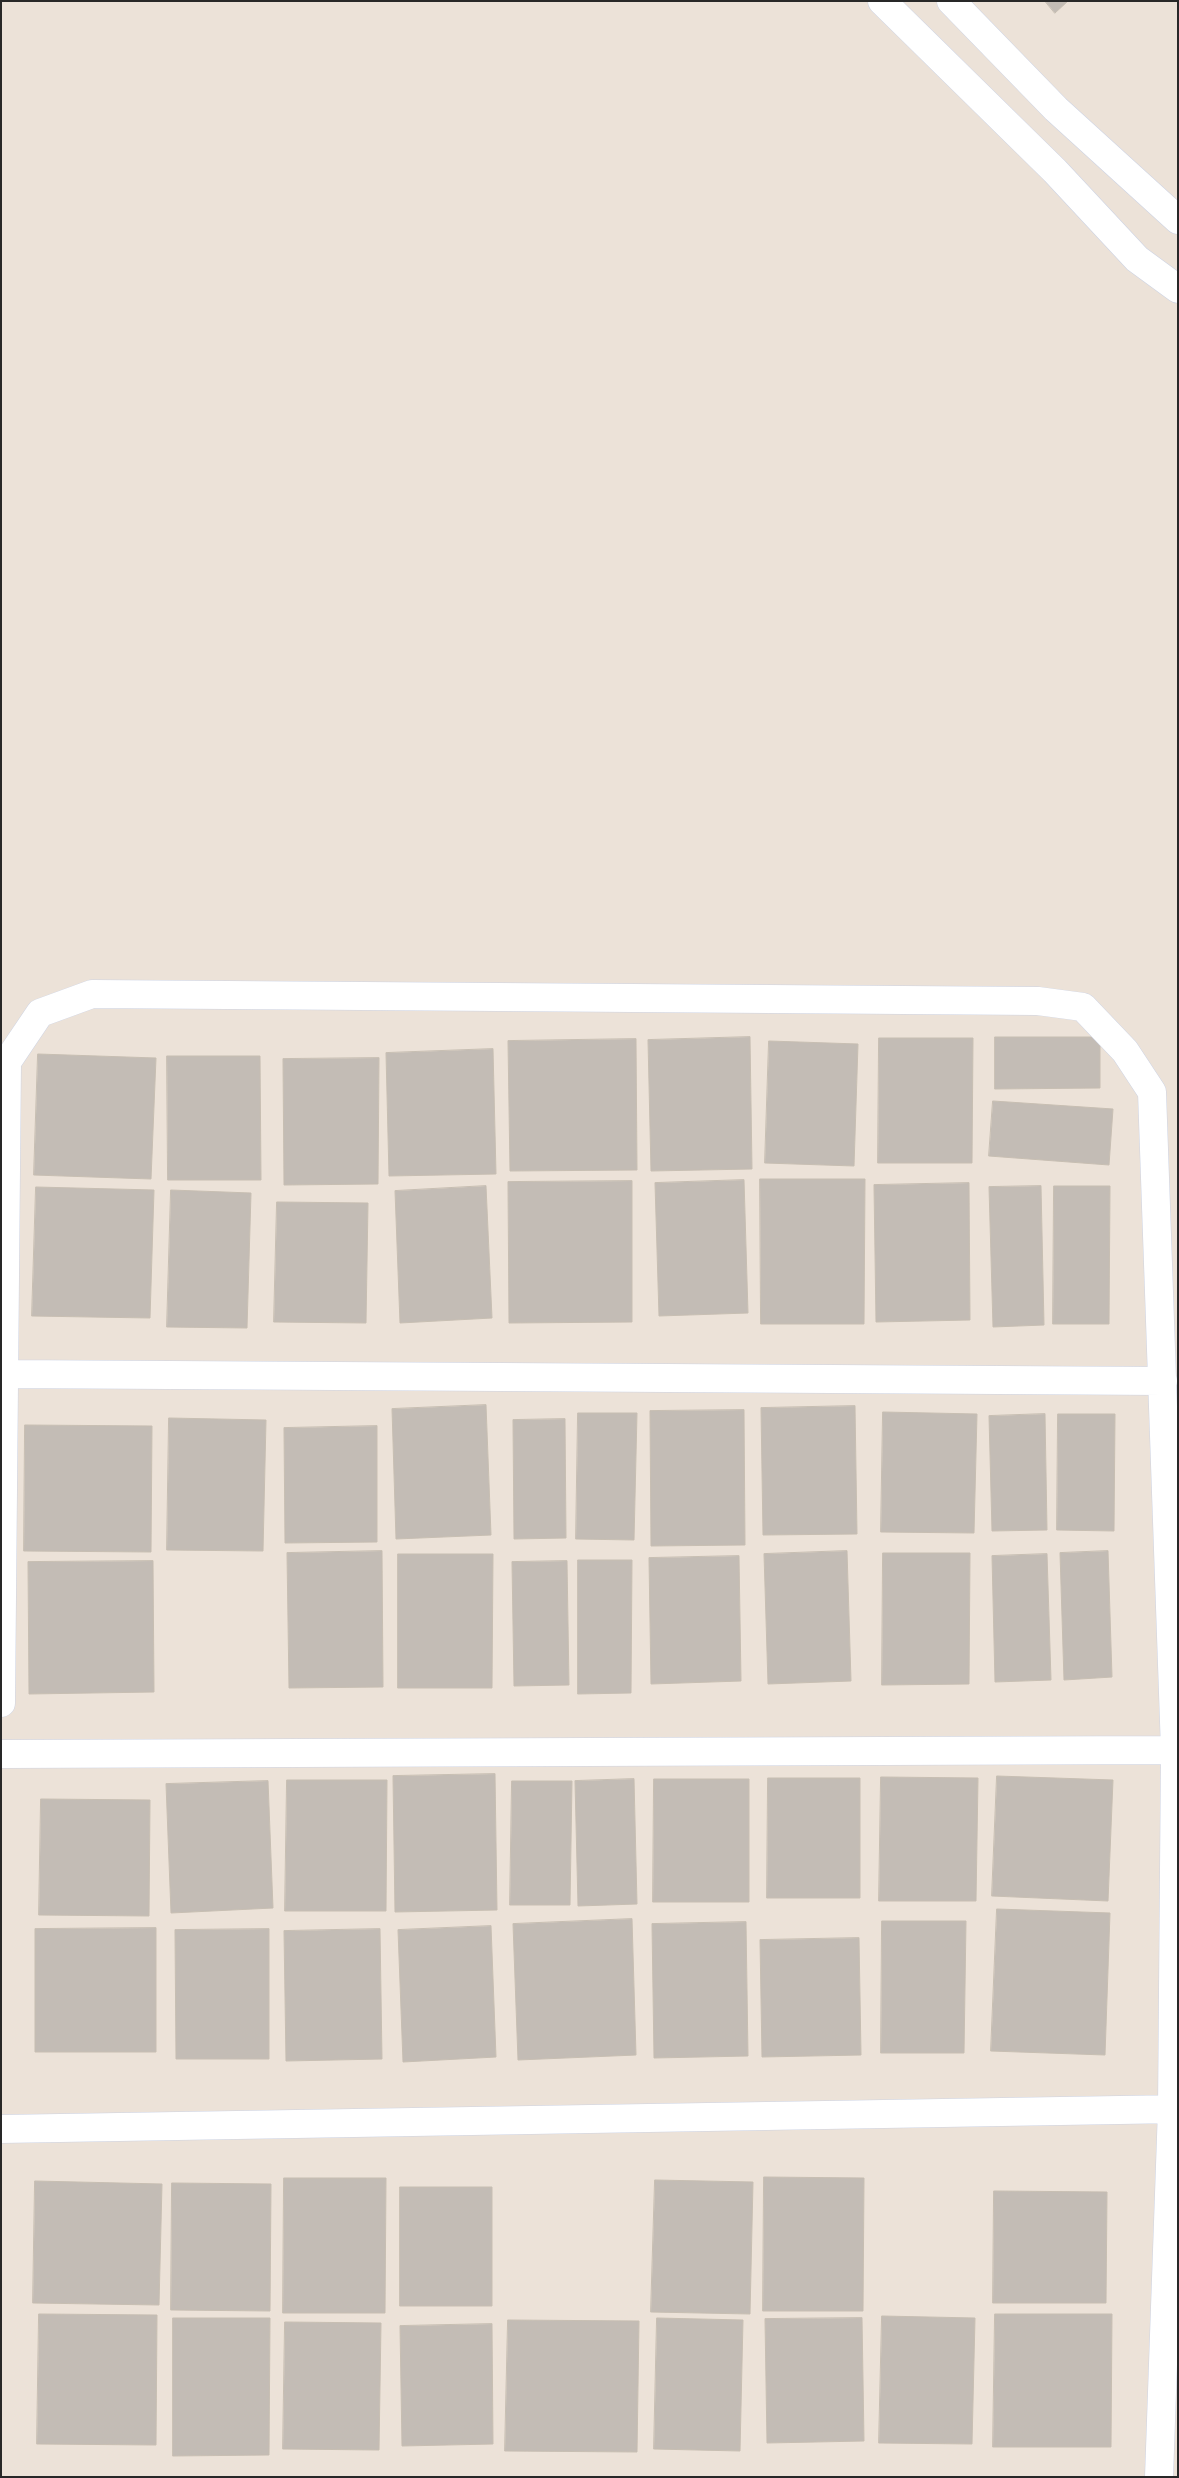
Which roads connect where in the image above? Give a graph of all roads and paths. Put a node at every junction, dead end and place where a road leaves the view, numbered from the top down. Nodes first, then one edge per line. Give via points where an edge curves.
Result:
1 (882, 1) edge
2 (951, 1) edge
3 (1178, 220) edge
4 (1178, 289) edge
5 (4, 1374) junction
6 (1163, 1381) junction
7 (1, 1703) edge
8 (1175, 1750) junction
9 (1, 1754) edge
10 (1175, 2109) edge
11 (1, 2130) edge
12 (1159, 2477) edge

1 - 4 street via 1055,171 1137,259
2 - 3 street via 1056,109
5 - 6 street
5 - 6 street via 6,1062 40,1013 92,994 1028,1001 1083,1006 1125,1051 1152,1092
5 - 7 street
6 - 8 street
8 - 9 street
8 - 10 street
10 - 11 street
10 - 12 street

